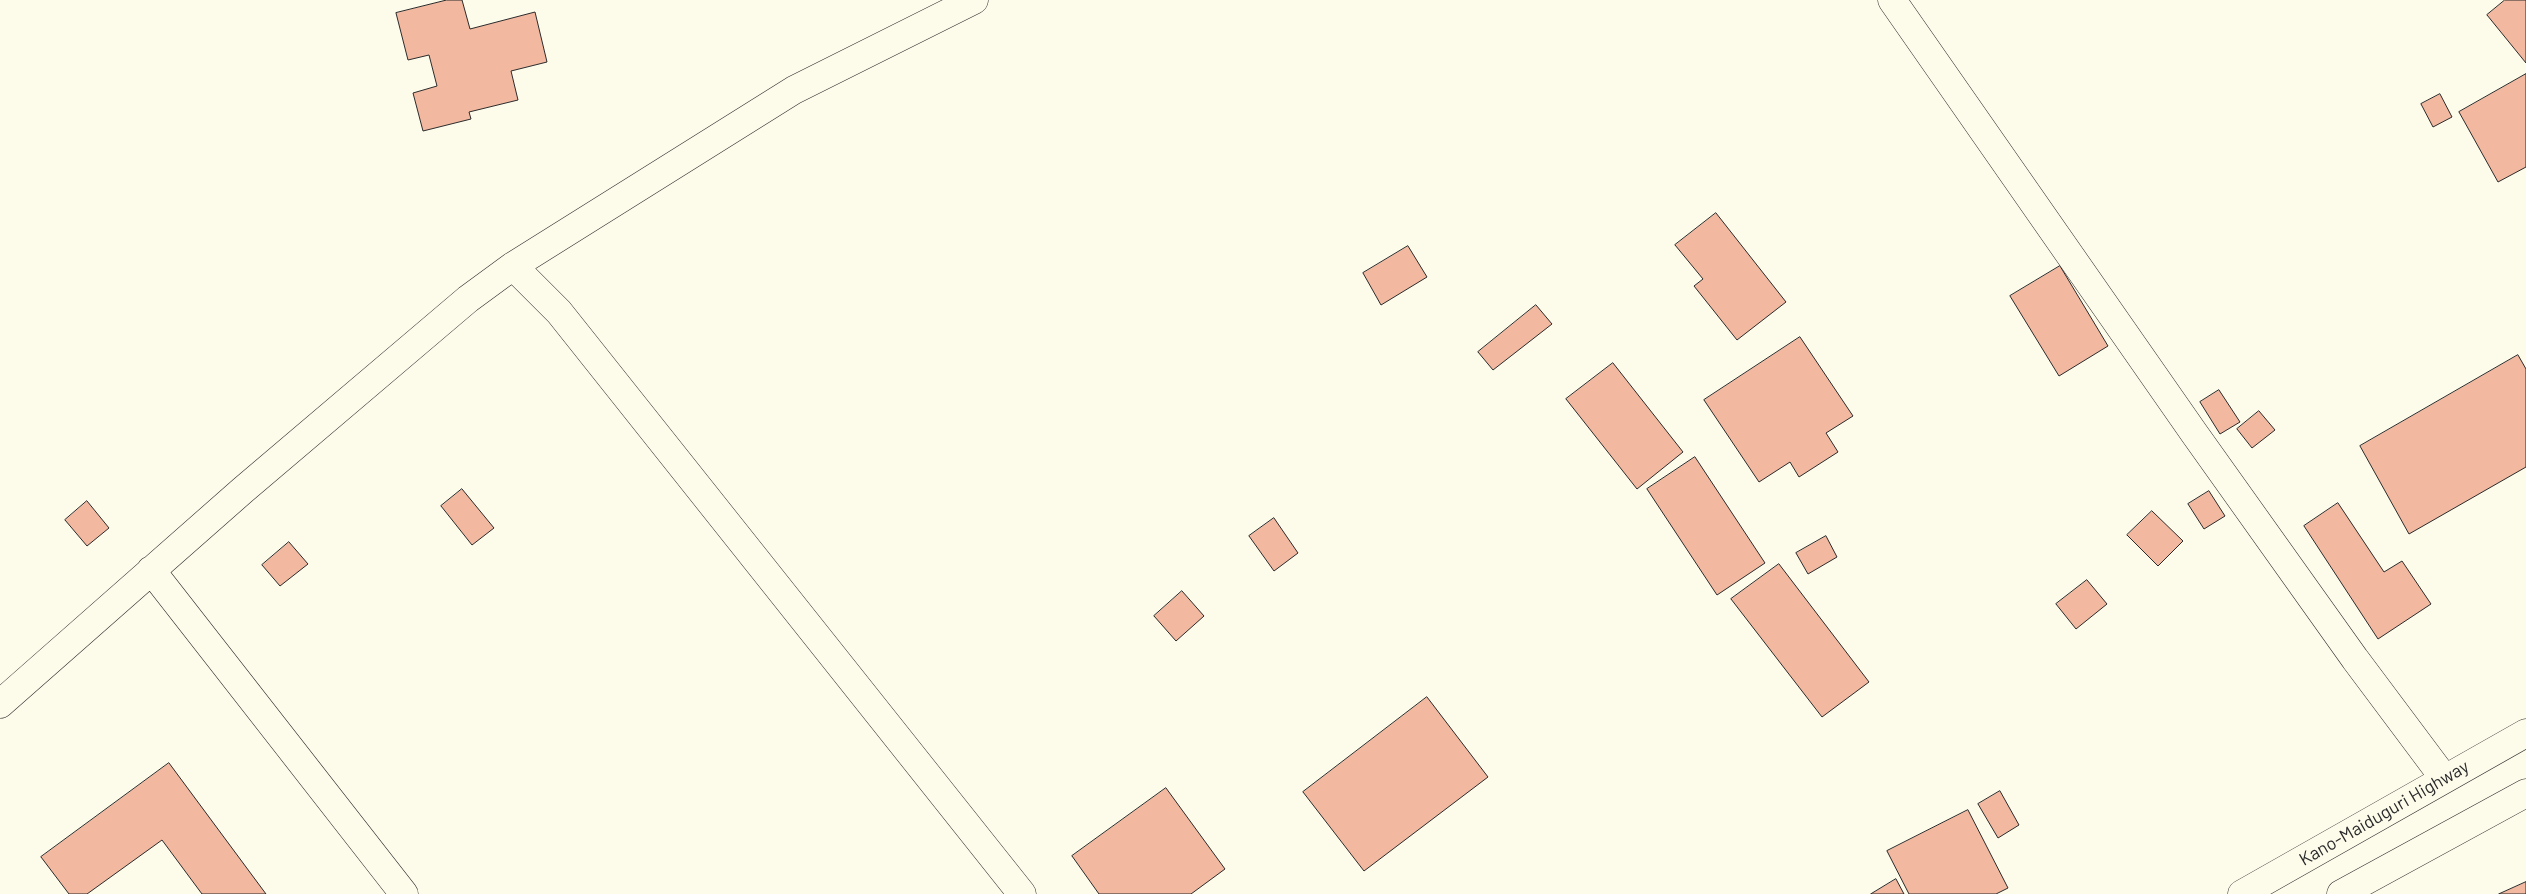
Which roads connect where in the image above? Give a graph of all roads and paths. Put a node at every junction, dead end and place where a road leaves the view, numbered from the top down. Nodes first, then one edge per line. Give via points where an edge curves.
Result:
1 (974, 0) edge
2 (1892, 0) edge
3 (514, 266) junction
4 (151, 570) junction
5 (0, 704) edge
6 (2526, 733) edge
7 (2444, 778) junction
8 (2526, 793) edge
9 (404, 894) edge
10 (1022, 894) edge
11 (2242, 894) edge
12 (2341, 894) edge

1 - 3 main road via 794,90
2 - 7 main road via 2200,441
3 - 4 main road via 460,305
3 - 10 main road via 559,312
4 - 5 main road
4 - 9 main road
6 - 7 main road, Kano-Maiduguri Highway
7 - 11 main road, Kano-Maiduguri Highway
8 - 12 main road

